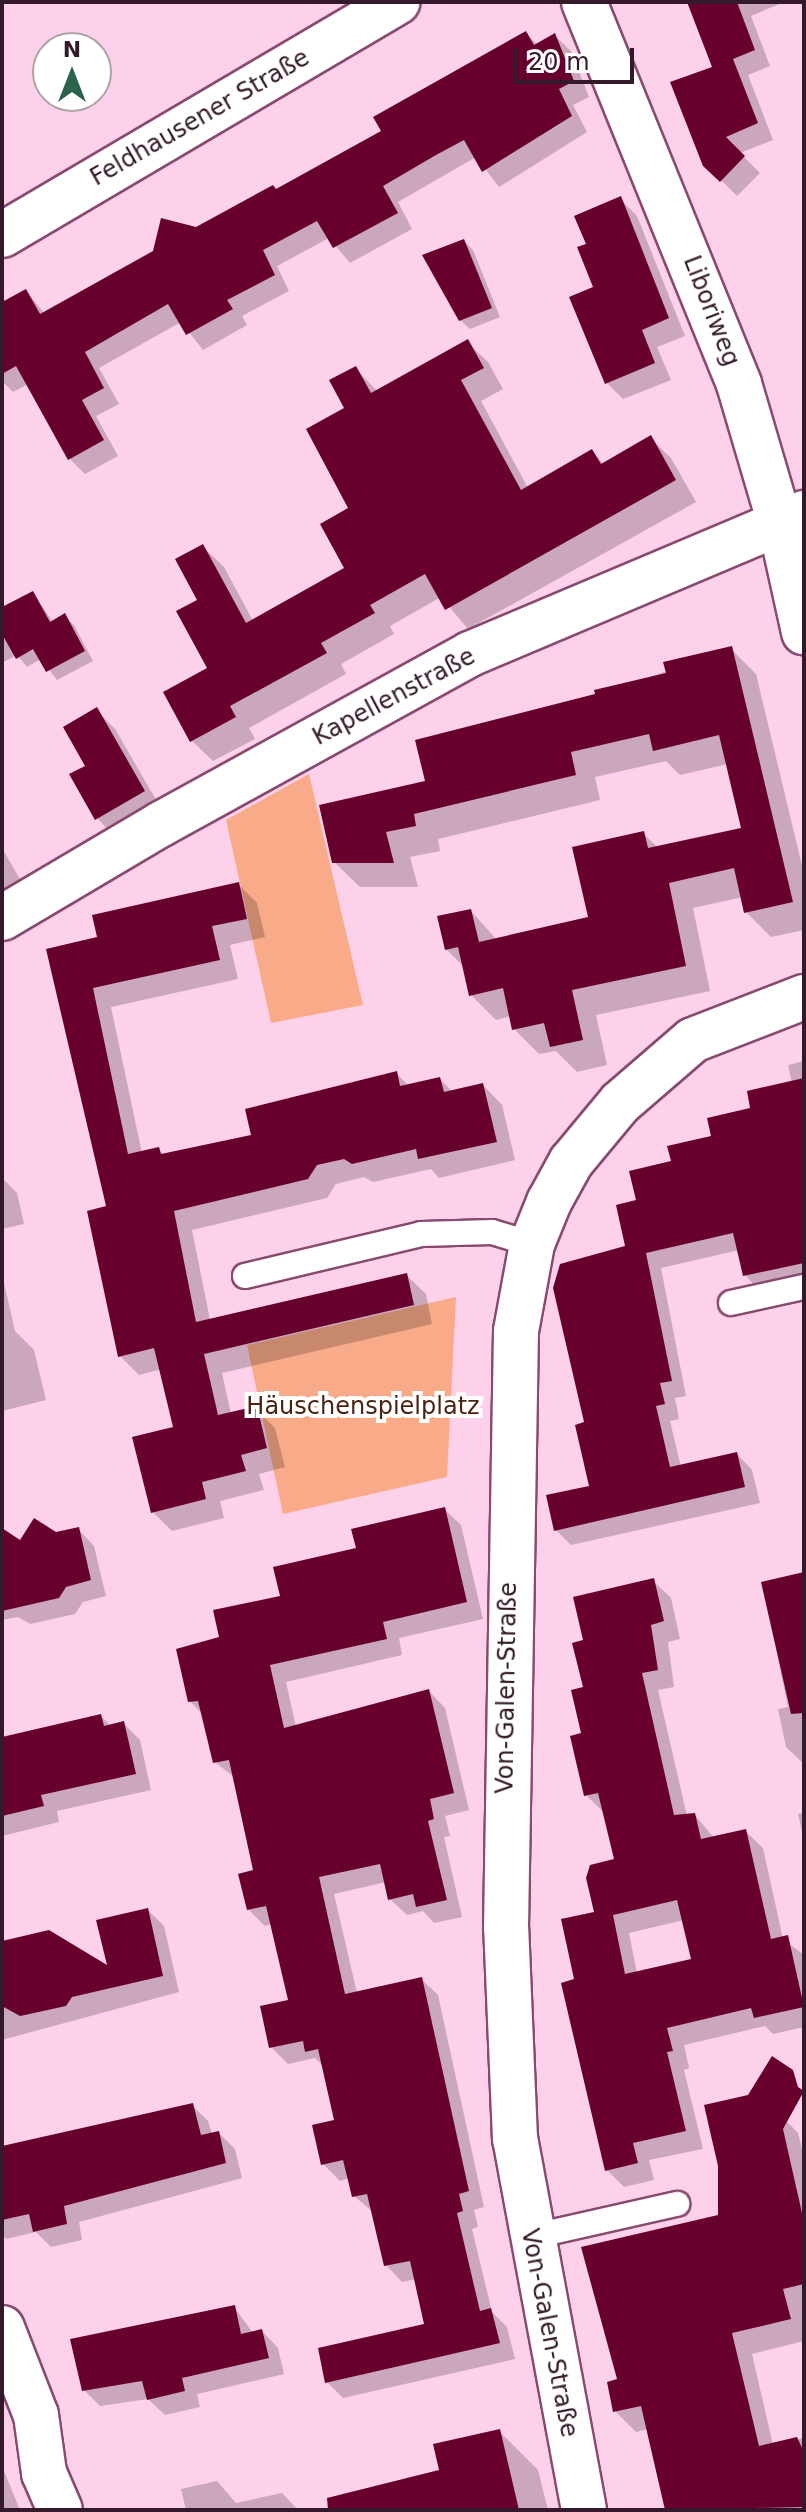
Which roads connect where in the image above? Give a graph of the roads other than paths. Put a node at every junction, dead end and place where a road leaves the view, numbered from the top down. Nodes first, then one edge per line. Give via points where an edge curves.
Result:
1 (398, 2) edge
2 (584, 2) edge
3 (2, 235) edge
4 (792, 518) edge
5 (804, 632) edge
6 (2, 918) edge
7 (804, 997) edge
8 (532, 1244) junction
9 (245, 1276) dead end
10 (804, 1287) edge
11 (731, 1303) dead end
12 (677, 2204) dead end
13 (530, 2237) junction
14 (2, 2328) edge
15 (60, 2510) edge
16 (584, 2510) edge

1 - 3 street, Feldhausener Straße
2 - 4 street, Liboriweg
4 - 5 street, Liboriweg
4 - 6 street, Kapellenstraße via 470,654
7 - 8 street, Von-Galen-Straße via 693,1040 655,1071 571,1162
8 - 9 lane via 492,1232 421,1234
8 - 13 street, Von-Galen-Straße via 516,1331 506,1882 515,2139
10 - 11 lane
12 - 13 lane
13 - 16 street, Von-Galen-Straße
14 - 15 street via 36,2415 44,2473

